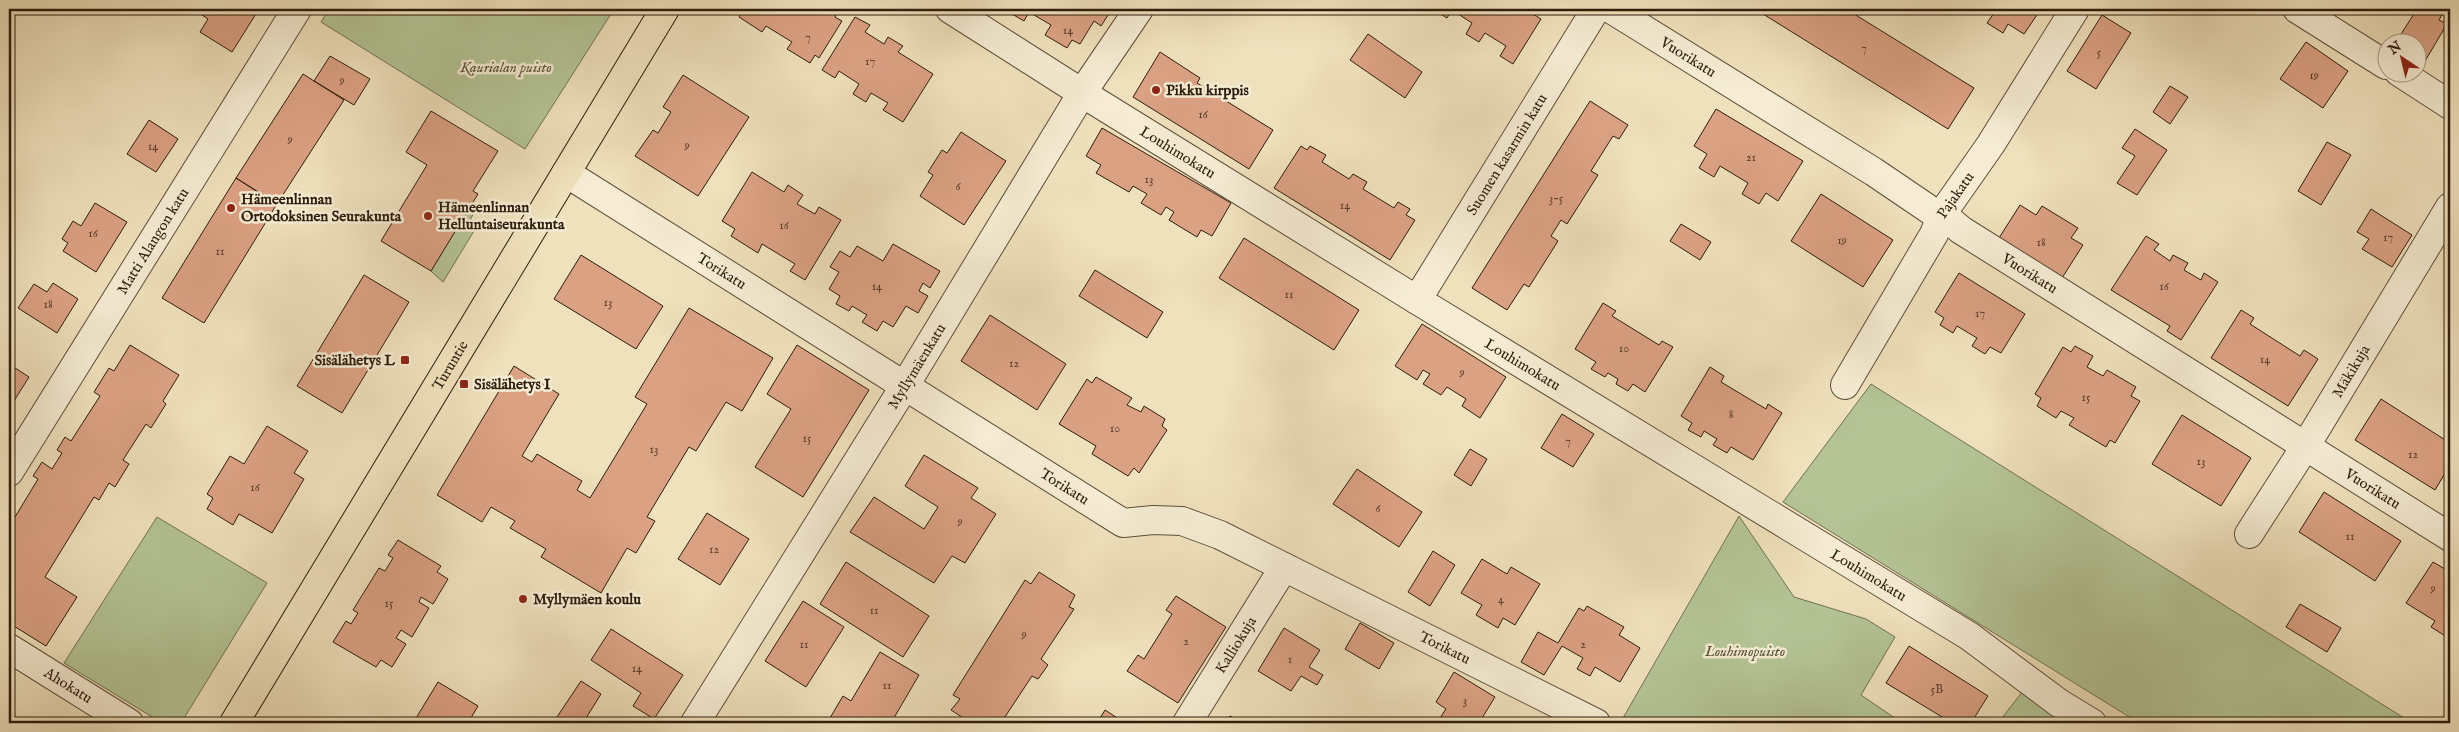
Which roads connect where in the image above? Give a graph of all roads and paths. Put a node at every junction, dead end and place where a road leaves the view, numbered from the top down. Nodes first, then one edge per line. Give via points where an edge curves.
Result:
1 (297, 9) edge
2 (665, 9) edge
3 (950, 9) edge
4 (1139, 9) edge
5 (1596, 9) edge
6 (1611, 9) edge
7 (2075, 9) edge
8 (2297, 9) edge
9 (2376, 59) edge
10 (2414, 82) edge
11 (1082, 93) junction
12 (2450, 105) edge
13 (566, 173) junction
14 (2450, 207) edge
15 (1942, 214) junction
16 (1418, 300) junction
17 (1845, 385) dead end
18 (904, 387) junction
19 (2305, 447) junction
20 (9, 472) edge
21 (2249, 534) dead end
22 (2450, 537) edge
23 (1284, 567) junction
24 (9, 648) edge
25 (129, 723) edge
26 (234, 723) edge
27 (695, 723) edge
28 (1187, 723) edge
29 (1596, 723) edge
30 (2092, 723) edge

1 - 20 street, Matti Alangon katu
2 - 13 main road, Turuntie
3 - 11 street, Louhimokatu
4 - 11 street, Myllymäenkatu
5 - 16 street, Suomen kasarmin katu
6 - 15 street, Vuorikatu via 1857,161 1933,212
7 - 15 street, Pajakatu
8 - 9 street
10 - 12 street
11 - 16 street, Louhimokatu
11 - 18 street, Myllymäenkatu
13 - 18 street, Torikatu
13 - 26 main road, Turuntie
14 - 19 street, Mäkikuja
15 - 17 street, Pajakatu via 1934,234
15 - 19 street, Vuorikatu via 1961,230
16 - 30 street, Louhimokatu via 1969,636 2059,703
18 - 23 street, Torikatu via 1123,523 1182,521 1220,535
18 - 27 street, Myllymäenkatu
19 - 21 street, Mäkikuja
19 - 22 street, Vuorikatu
23 - 28 street, Kalliokuja
23 - 29 street, Torikatu
24 - 25 street, Ahokatu

